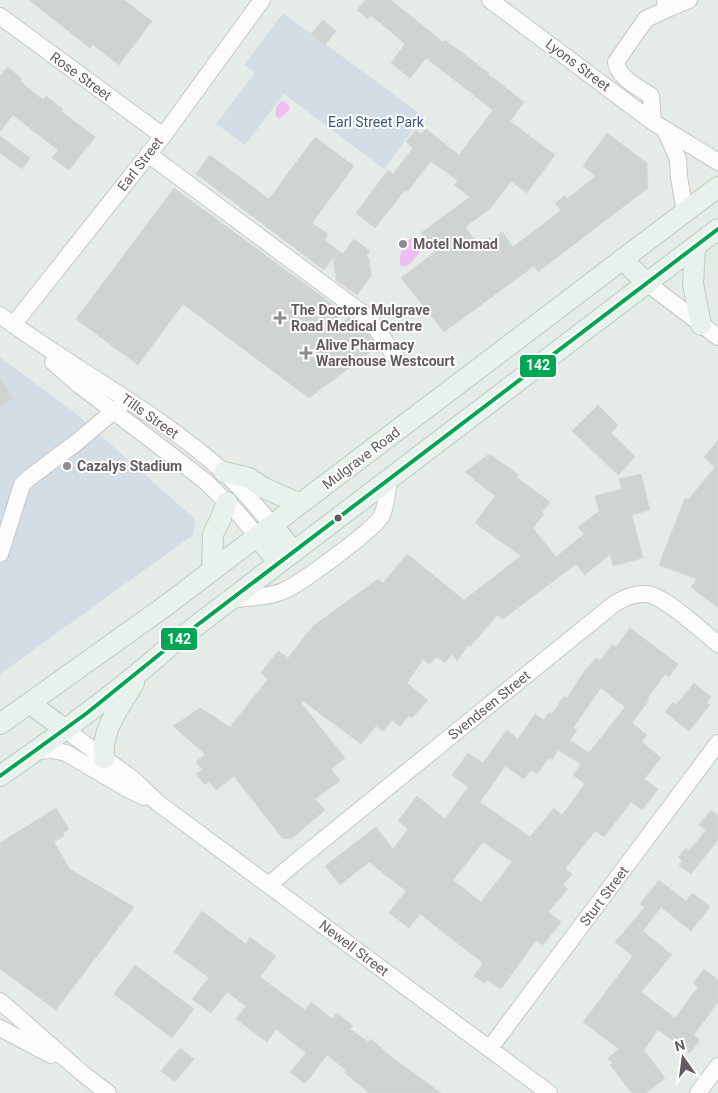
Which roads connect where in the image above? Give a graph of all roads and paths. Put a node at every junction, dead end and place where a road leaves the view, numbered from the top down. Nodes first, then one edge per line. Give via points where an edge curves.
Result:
1 (262, 0) edge
2 (490, 0) edge
3 (689, 0) edge
4 (667, 4) edge
5 (0, 16) edge
6 (659, 127) junction
7 (163, 136) junction
8 (148, 154) junction
9 (718, 162) edge
10 (718, 186) edge
11 (684, 212) junction
12 (718, 229) edge
13 (695, 247) junction
14 (622, 260) junction
15 (647, 283) junction
16 (6, 320) edge
17 (701, 325) junction
18 (718, 338) edge
19 (397, 359) dead end
20 (127, 400) junction
21 (114, 411) junction
22 (224, 472) junction
23 (389, 480) junction
24 (227, 502) junction
25 (300, 504) junction
26 (265, 530) junction
27 (0, 554) edge
28 (286, 558) junction
29 (212, 570) junction
30 (230, 600) junction
31 (718, 644) edge
32 (140, 673) junction
33 (29, 703) junction
34 (0, 724) edge
35 (66, 730) junction
36 (718, 743) edge
37 (36, 751) junction
38 (104, 758) junction
39 (0, 776) edge
40 (158, 803) junction
41 (270, 885) junction
42 (0, 1001) edge
43 (0, 1028) edge
44 (490, 1048) junction
45 (718, 1066) edge
46 (82, 1073) junction
47 (108, 1093) edge
48 (549, 1093) edge
49 (698, 1093) edge

1 - 7 street, Earl Street
2 - 6 street, Lyons Street
3 - 4 street
4 - 6 street via 646,19 616,62 621,74 651,96
5 - 7 street, Rose Street
6 - 9 street, Lyons Street
6 - 11 street, Lyons Street via 678,159
7 - 8 street, Earl Street
8 - 16 street, Earl Street
8 - 19 street via 369,318
10 - 11 main road, Mulgrave Road
11 - 14 main road, Mulgrave Road
12 - 13 main road
13 - 15 main road
13 - 17 main road via 693,284
14 - 15 main road
14 - 25 main road, Mulgrave Road
15 - 17 street
15 - 23 main road
16 - 20 street, Tills Street
16 - 21 street, Tills Street via 78,384
17 - 18 street
20 - 21 street
20 - 22 street, Tills Street
21 - 24 street, Tills Street via 198,475
21 - 27 street via 22,485
22 - 25 main road via 249,478
22 - 26 street, Tills Street
23 - 28 main road
23 - 30 street via 382,516 303,580 277,594
24 - 26 street, Tills Street
24 - 29 main road via 213,534
25 - 26 main road, Mulgrave Road
26 - 28 main road
26 - 29 main road, Mulgrave Road
28 - 30 main road
29 - 33 main road, Mulgrave Road
30 - 32 main road
31 - 41 street, Svendsen Street via 663,600 650,594 627,596
32 - 35 main road
32 - 38 main road via 108,728
33 - 34 main road, Mulgrave Road
33 - 35 main road
35 - 37 main road
35 - 38 street, Newell Street
36 - 44 street, Sturt Street
37 - 39 main road
37 - 40 street, Newell Street via 66,753
38 - 40 street, Newell Street
40 - 41 street, Newell Street
41 - 44 street, Newell Street
42 - 46 street
43 - 46 street
44 - 48 street, Newell Street
45 - 49 street
46 - 47 street

